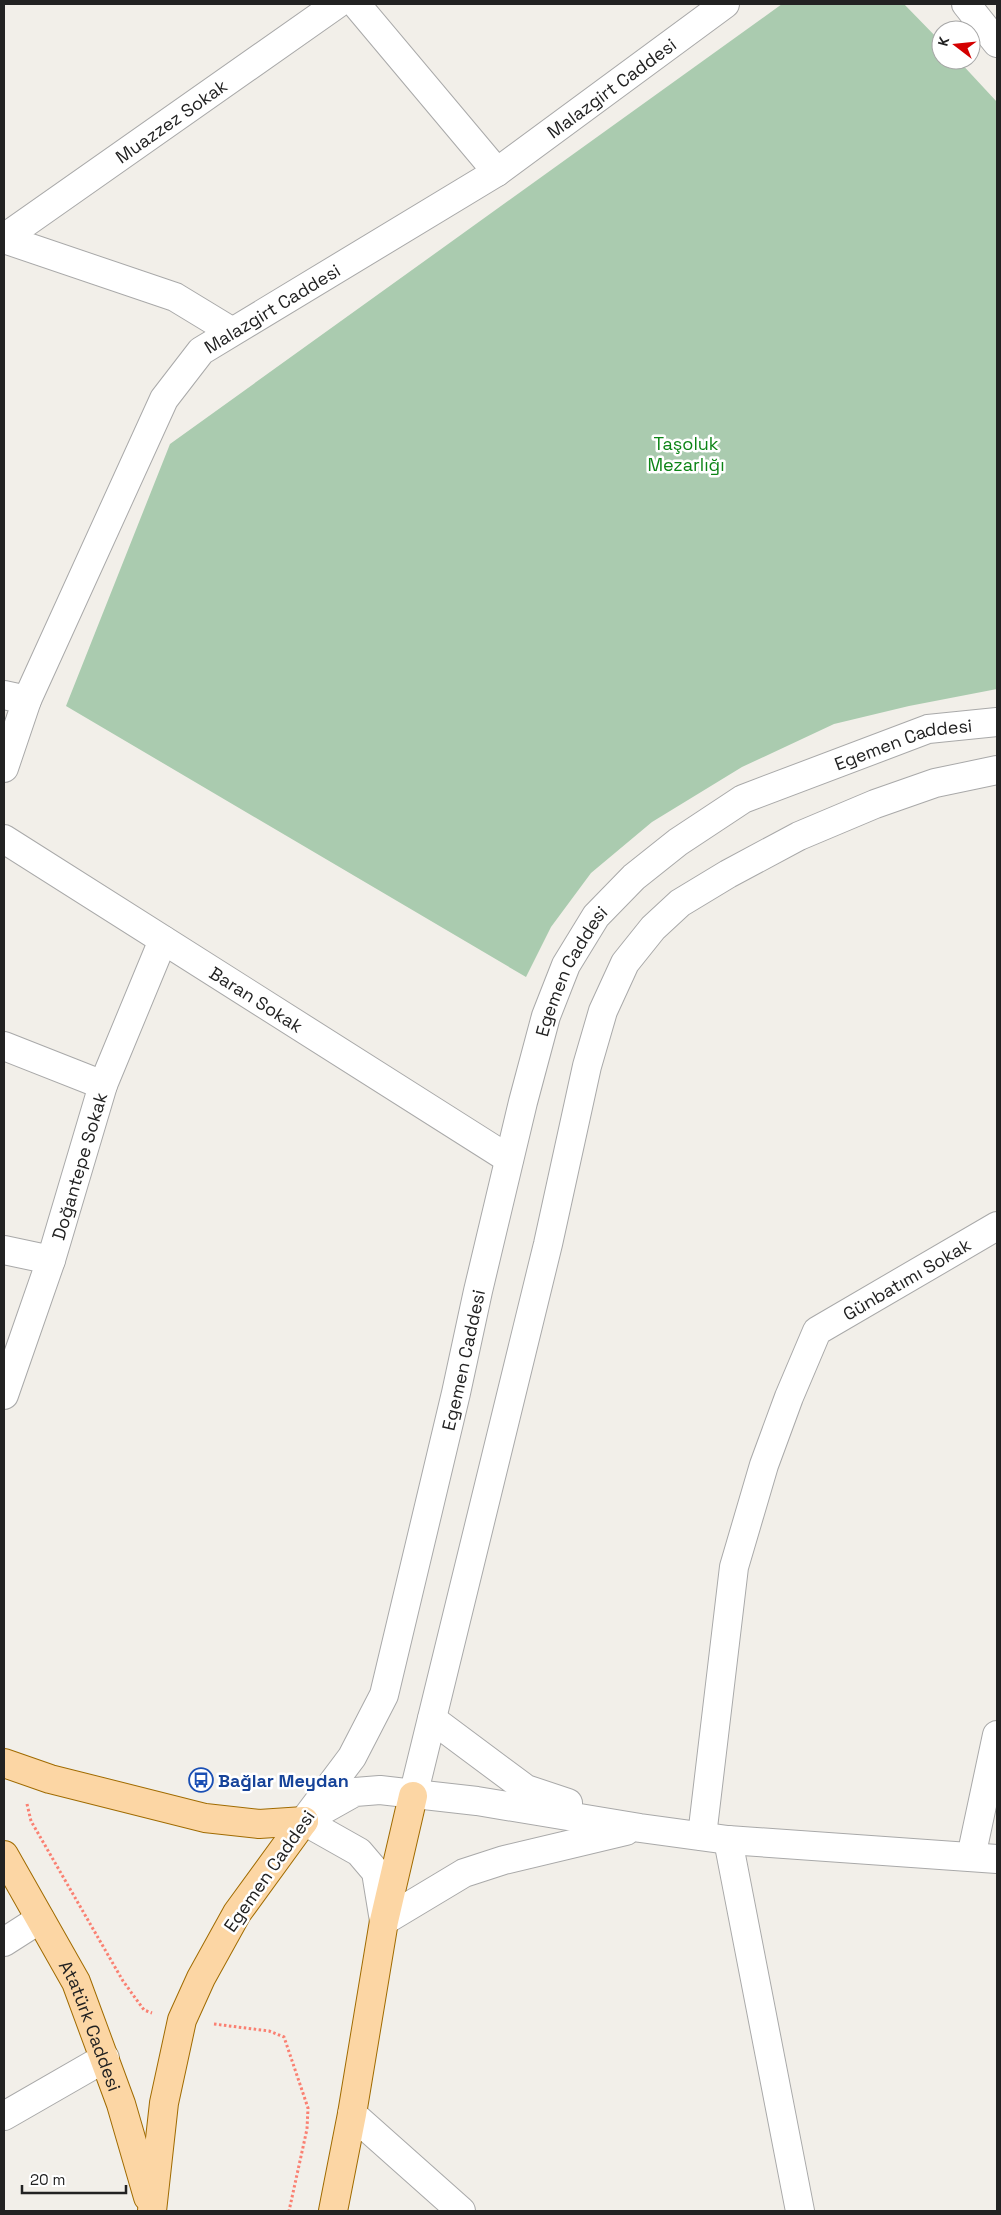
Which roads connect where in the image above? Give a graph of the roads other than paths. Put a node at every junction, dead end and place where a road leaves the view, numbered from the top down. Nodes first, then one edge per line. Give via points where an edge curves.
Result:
1 (337, 4) edge
2 (356, 4) edge
3 (725, 4) edge
4 (966, 4) edge
5 (997, 43) edge
6 (497, 172) junction
7 (4, 239) edge
8 (232, 331) junction
9 (15, 698) edge
10 (997, 722) edge
11 (4, 768) edge
12 (997, 770) edge
13 (4, 840) edge
14 (162, 940) junction
15 (4, 1046) edge
16 (103, 1085) junction
17 (509, 1159) junction
18 (997, 1226) edge
19 (4, 1250) edge
20 (51, 1260) junction
21 (4, 1394) edge
22 (432, 1719) junction
23 (997, 1735) edge
24 (4, 1763) edge
25 (413, 1796) junction
26 (304, 1821) junction
27 (640, 1828) junction
28 (702, 1836) junction
29 (728, 1840) junction
30 (4, 1854) edge
31 (984, 1858) edge
32 (40, 1919) junction
33 (384, 1921) junction
34 (4, 1942) edge
35 (105, 2058) junction
36 (352, 2114) junction
37 (4, 2116) edge
38 (152, 2210) edge
39 (333, 2211) edge
40 (461, 2211) edge
41 (800, 2211) edge

1 - 7 street, Muazzez Sokak
2 - 6 street
3 - 6 street, Malazgirt Caddesi
4 - 5 street
6 - 8 street, Malazgirt Caddesi
7 - 8 street via 174,297
8 - 9 street, Malazgirt Caddesi via 201,351 164,399
9 - 11 street, Malazgirt Caddesi
10 - 17 street, Egemen Caddesi via 928,729 743,799 678,842 634,877 596,916 566,965 546,1016
12 - 22 street via 935,783 875,804 791,840 680,903 625,963 603,1011 587,1066 548,1244
13 - 14 street, Baran Sokak
14 - 16 street, Doğantepe Sokak
14 - 17 street, Baran Sokak
15 - 16 street
16 - 20 street, Doğantepe Sokak
17 - 26 street, Egemen Caddesi via 384,1695 352,1757
18 - 28 street, Günbatımı Sokak via 816,1331 764,1465 734,1567
19 - 20 street
20 - 21 street, Doğantepe Sokak
22 - 25 street
22 - 27 street via 526,1789
23 - 31 street
24 - 26 main road via 50,1779 205,1818 259,1824
25 - 26 street via 380,1790 355,1792
25 - 27 street via 476,1801
25 - 33 main road
26 - 33 street via 359,1852 376,1872
26 - 38 main road, Egemen Caddesi via 236,1913 182,2020 164,2103
27 - 28 street
27 - 33 street via 504,1860 464,1873
28 - 29 street
29 - 31 street
29 - 41 street
30 - 32 main road, Atatürk Caddesi
32 - 34 street
32 - 35 main road, Atatürk Caddesi via 76,1982
33 - 36 main road
35 - 37 street
35 - 38 main road, Atatürk Caddesi via 122,2104
36 - 39 main road
36 - 40 street

